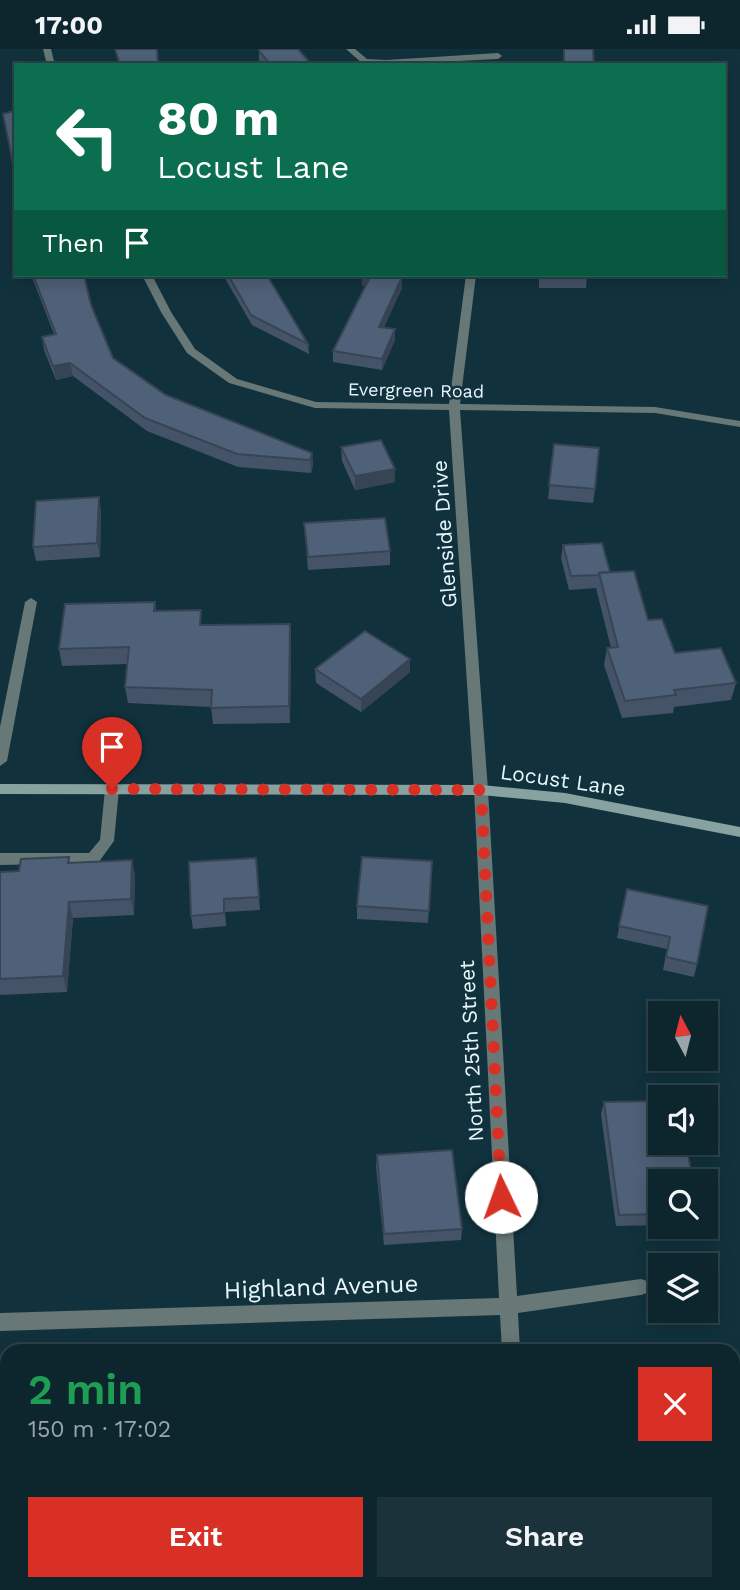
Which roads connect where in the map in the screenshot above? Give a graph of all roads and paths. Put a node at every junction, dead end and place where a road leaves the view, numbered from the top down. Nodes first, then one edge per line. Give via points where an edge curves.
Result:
1 (350, 49) edge
2 (497, 57) edge
3 (148, 277) edge
4 (471, 277) edge
5 (454, 408) junction
6 (740, 424) edge
7 (31, 602) dead end
8 (0, 761) edge
9 (0, 789) edge
10 (112, 789) junction
11 (481, 790) junction
12 (740, 832) edge
13 (0, 859) edge
14 (641, 1287) dead end
15 (507, 1306) junction
16 (0, 1322) edge
17 (510, 1344) edge

1 - 2 street via 365,61 386,63
3 - 5 street, Evergreen Road via 191,351 233,381 315,405
4 - 5 street, Glenside Drive
5 - 6 street, Evergreen Road via 655,410
5 - 11 street, Glenside Drive
7 - 8 street
9 - 10 street, Locust Lane
10 - 11 street, Locust Lane
10 - 13 street via 107,841 93,859
11 - 12 street, Locust Lane via 565,798
11 - 15 street, North 25th Street
14 - 15 street, Highland Avenue
15 - 16 street, Highland Avenue
15 - 17 street, North 25th Street

